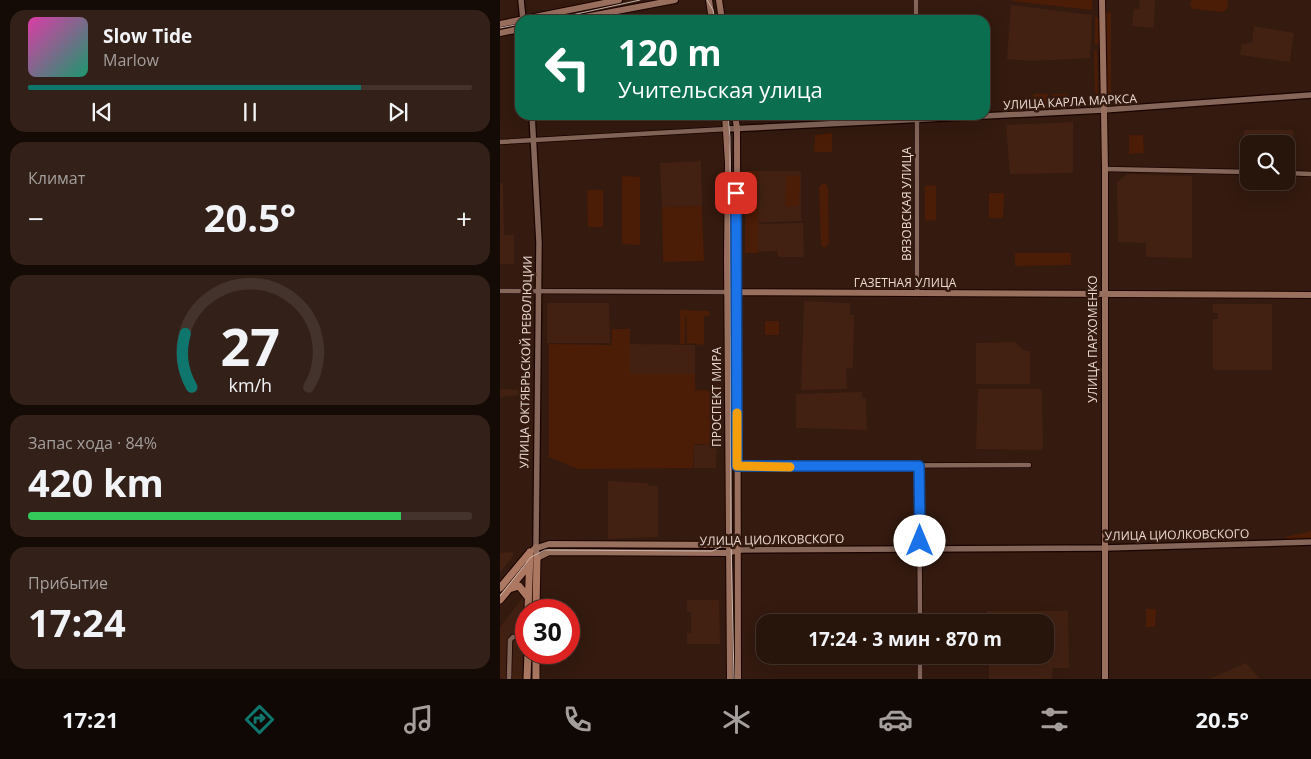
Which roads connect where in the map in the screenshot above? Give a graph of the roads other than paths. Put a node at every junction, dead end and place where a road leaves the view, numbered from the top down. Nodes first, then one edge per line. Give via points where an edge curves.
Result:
1 (521, 0) edge
2 (619, 0) edge
3 (675, 0) edge
4 (709, 0) edge
5 (719, 0) edge
6 (916, 0) edge
7 (1102, 0) edge
8 (522, 15) edge
9 (547, 15) edge
10 (596, 15) edge
11 (711, 15) edge
12 (721, 15) edge
13 (916, 15) edge
14 (515, 21) edge
15 (500, 24) edge
16 (515, 30) edge
17 (500, 33) edge
18 (1311, 95) edge
19 (1103, 110) junction
20 (990, 114) edge
21 (532, 120) edge
22 (726, 120) edge
23 (736, 120) edge
24 (868, 120) edge
25 (917, 120) edge
26 (737, 128) junction
27 (727, 129) junction
28 (534, 140) junction
29 (500, 142) edge
30 (1104, 169) junction
31 (1240, 172) edge
32 (1295, 173) edge
33 (1311, 174) edge
34 (500, 291) edge
35 (538, 291) junction
36 (727, 292) junction
37 (737, 292) junction
38 (917, 294) junction
39 (1105, 295) junction
40 (1311, 295) edge
41 (1029, 465) dead end
42 (728, 466) junction
43 (737, 466) junction
44 (919, 466) junction
45 (1309, 543) edge
46 (728, 544) junction
47 (920, 548) junction
48 (1105, 548) junction
49 (533, 550) junction
50 (738, 550) junction
51 (728, 553) junction
52 (537, 558) junction
53 (530, 565) junction
54 (500, 588) edge
55 (509, 589) junction
56 (528, 597) joint
57 (536, 599) edge
58 (500, 600) edge
59 (920, 614) edge
60 (515, 637) edge
61 (528, 664) edge
62 (536, 664) edge
63 (920, 664) edge
64 (509, 679) edge
65 (527, 679) edge
66 (536, 679) edge
67 (730, 679) edge
68 (738, 679) edge
69 (920, 679) edge
70 (1105, 679) edge

1 - 8 street
2 - 9 main road
3 - 10 main road
4 - 11 main road
5 - 12 main road
6 - 13 street
7 - 19 main road, УЛИЦА ПАРХОМЕНКО
14 - 15 main road
16 - 17 main road
18 - 19 street, УЛИЦА КАРЛА МАРКСА
19 - 20 street, УЛИЦА КАРЛА МАРКСА
19 - 30 main road, УЛИЦА ПАРХОМЕНКО
21 - 28 street, УЛИЦА ОКТЯБРЬСКОЙ РЕВОЛЮЦИИ
22 - 27 main road, ПРОСПЕКТ МИРА
23 - 26 main road, ПРОСПЕКТ МИРА
24 - 26 street, УЛИЦА КАРЛА МАРКСА
25 - 38 street, ВЯЗОВСКАЯ УЛИЦА
26 - 27 street, УЛИЦА КАРЛА МАРКСА
26 - 37 main road, ПРОСПЕКТ МИРА
27 - 28 street, УЛИЦА КАРЛА МАРКСА
27 - 36 main road, ПРОСПЕКТ МИРА
28 - 29 street, УЛИЦА КАРЛА МАРКСА
28 - 35 street, УЛИЦА ОКТЯБРЬСКОЙ РЕВОЛЮЦИИ via 538,181
30 - 31 street
30 - 39 main road, УЛИЦА ПАРХОМЕНКО
32 - 33 street
34 - 35 street, ГАЗЕТНАЯ УЛИЦА
35 - 36 street, ГАЗЕТНАЯ УЛИЦА
35 - 49 street, УЛИЦА ОКТЯБРЬСКОЙ РЕВОЛЮЦИИ
36 - 37 main road, ГАЗЕТНАЯ УЛИЦА
36 - 42 main road, ПРОСПЕКТ МИРА
37 - 38 main road, ГАЗЕТНАЯ УЛИЦА
37 - 43 main road, ПРОСПЕКТ МИРА
38 - 39 main road, ГАЗЕТНАЯ УЛИЦА
39 - 40 main road, ГАЗЕТНАЯ УЛИЦА
39 - 48 main road, УЛИЦА ПАРХОМЕНКО
41 - 44 street
42 - 43 street
42 - 46 main road, ПРОСПЕКТ МИРА
43 - 44 street
43 - 50 main road, ПРОСПЕКТ МИРА
44 - 47 street
45 - 48 street, УЛИЦА ЦИОЛКОВСКОГО
46 - 49 main road, УЛИЦА ЦИОЛКОВСКОГО via 549,544
46 - 50 main road
46 - 51 main road, ПРОСПЕКТ МИРА
47 - 48 street, УЛИЦА ЦИОЛКОВСКОГО
47 - 50 street, УЛИЦА ЦИОЛКОВСКОГО
47 - 59 street
48 - 70 main road, УЛИЦА ПАРХОМЕНКО
49 - 52 main road, УЛИЦА ОКТЯБРЬСКОЙ РЕВОЛЮЦИИ
49 - 53 main road, УЛИЦА ОКТЯБРЬСКОЙ РЕВОЛЮЦИИ
49 - 54 main road
50 - 51 main road, УЛИЦА ЦИОЛКОВСКОГО
50 - 68 main road, ПРОСПЕКТ МИРА
51 - 52 main road, УЛИЦА ЦИОЛКОВСКОГО via 549,552
51 - 67 main road, ПРОСПЕКТ МИРА
52 - 53 street
52 - 57 main road, УЛИЦА ОКТЯБРЬСКОЙ РЕВОЛЮЦИИ
53 - 55 main road
53 - 56 main road, УЛИЦА ОКТЯБРЬСКОЙ РЕВОЛЮЦИИ
55 - 56 main road via 520,586
55 - 58 main road
60 - 64 street via 510,640
61 - 65 main road
62 - 66 main road
63 - 69 street

